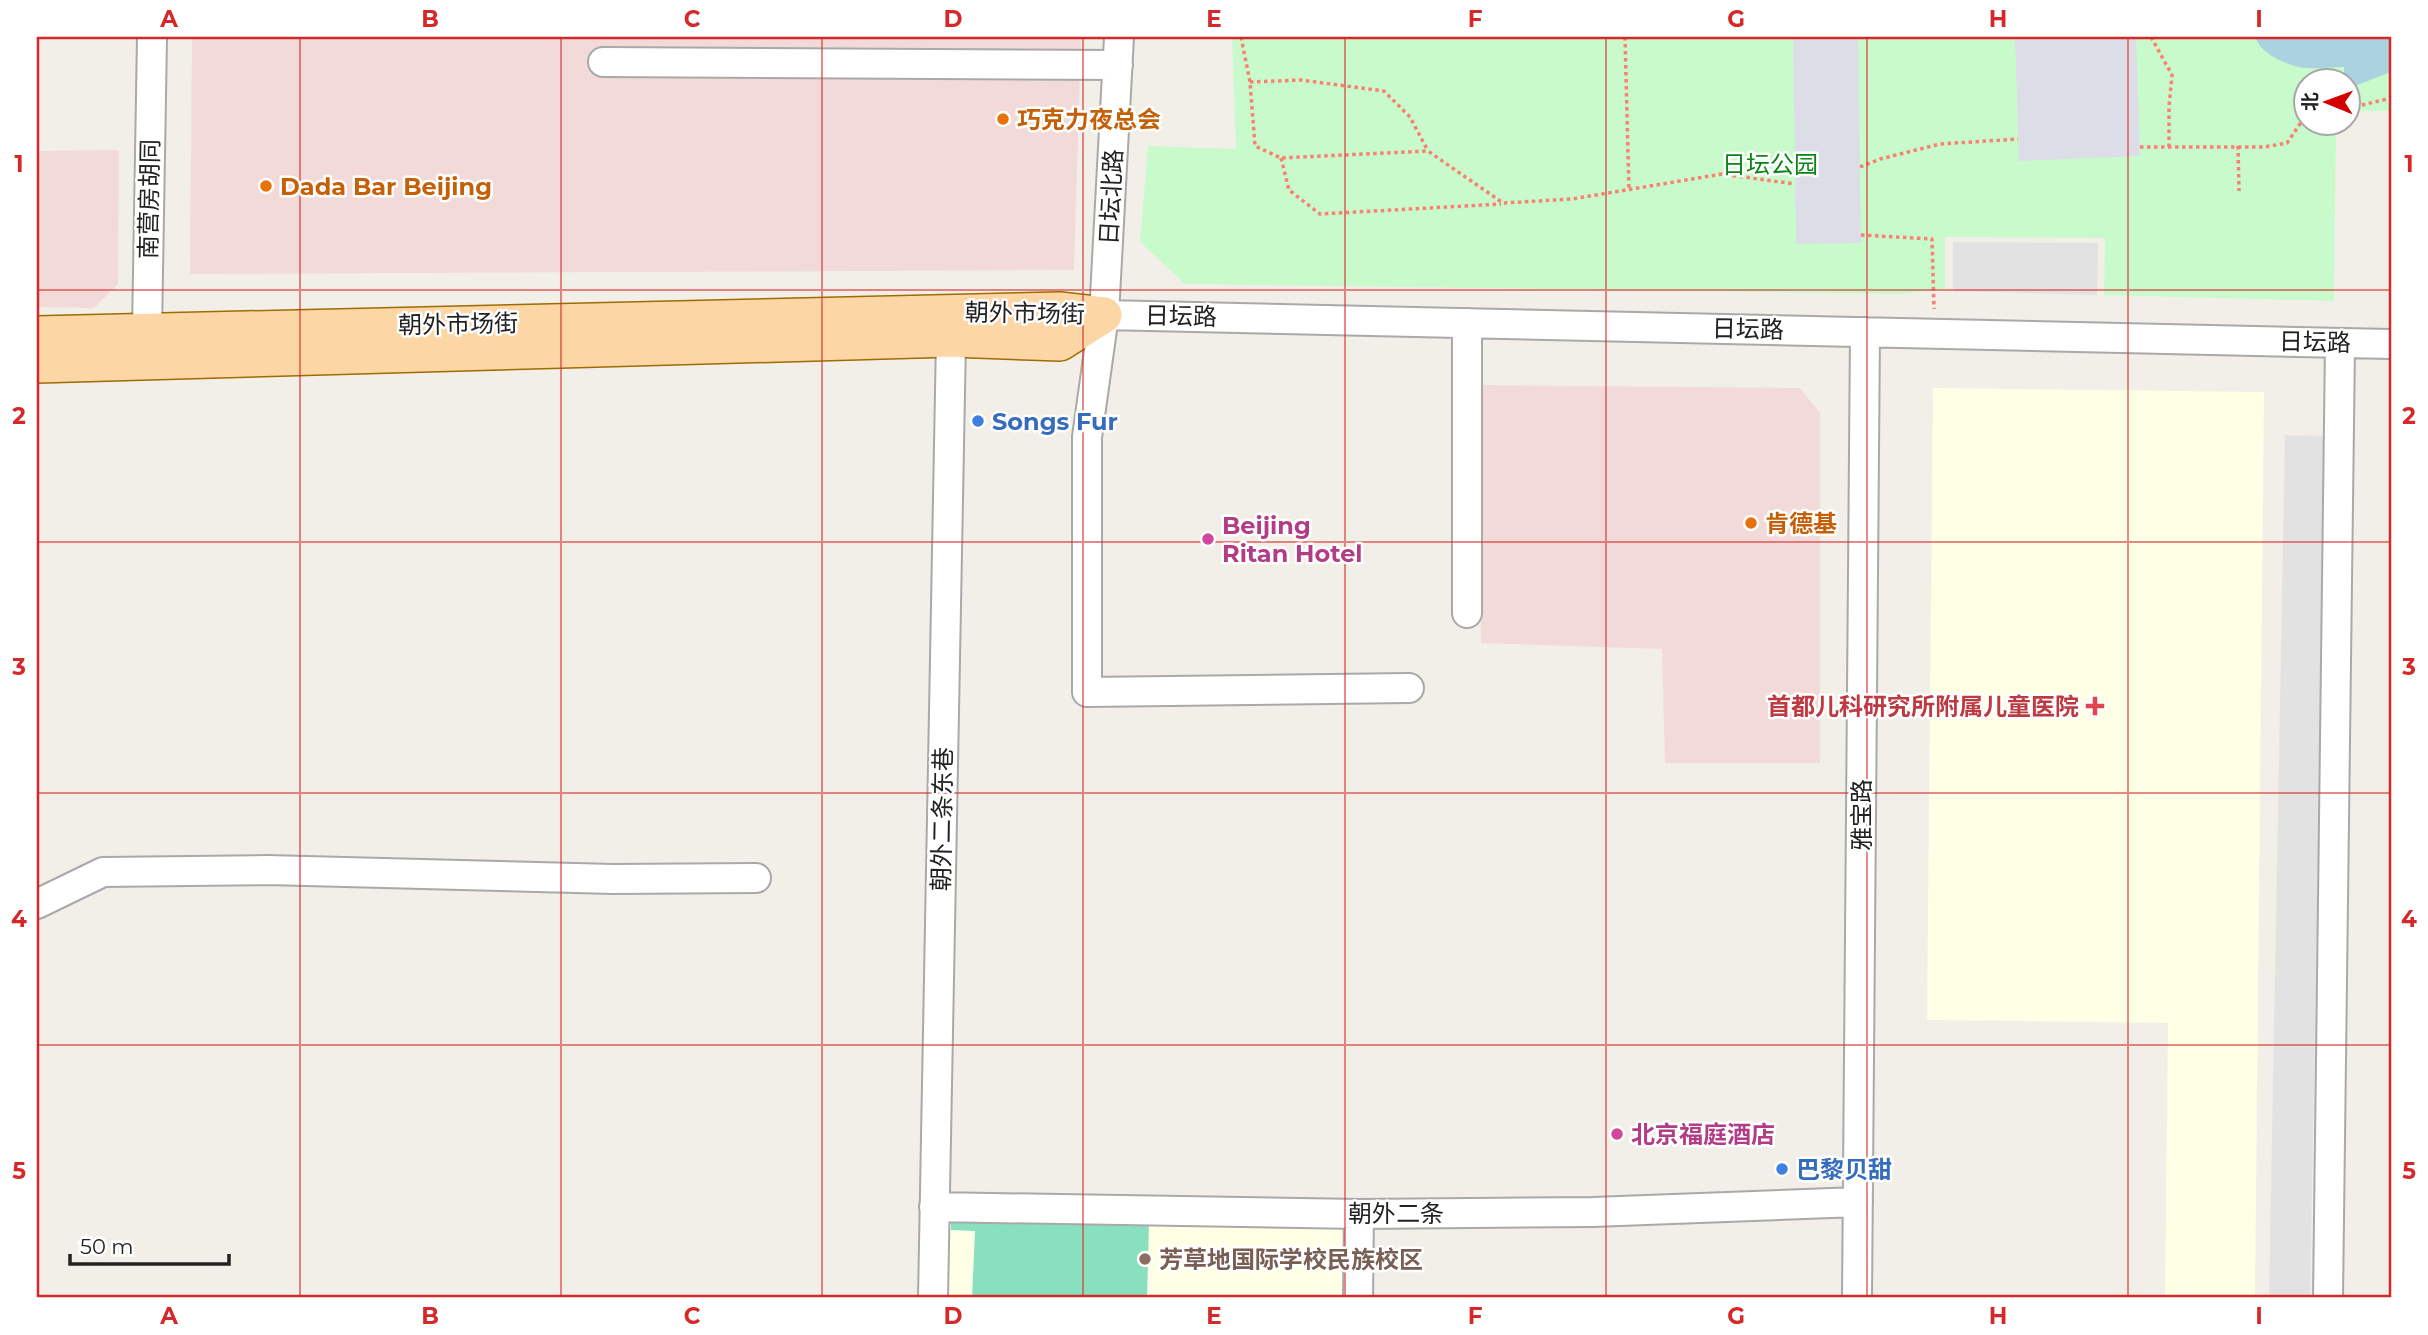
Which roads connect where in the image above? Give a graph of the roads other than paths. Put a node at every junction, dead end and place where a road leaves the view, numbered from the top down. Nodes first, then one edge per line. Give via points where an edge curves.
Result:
1 (152, 37) edge
2 (1119, 37) edge
3 (603, 62) dead end
4 (1118, 65) junction
5 (1104, 314) junction
6 (1467, 323) junction
7 (1865, 332) junction
8 (37, 334) edge
9 (951, 339) junction
10 (2340, 343) junction
11 (2391, 344) edge
12 (148, 346) junction
13 (37, 365) edge
14 (1468, 613) dead end
15 (1409, 688) dead end
16 (757, 878) dead end
17 (37, 904) edge
18 (1858, 1202) junction
19 (934, 1207) junction
20 (1359, 1214) junction
21 (933, 1298) edge
22 (1358, 1298) edge
23 (1857, 1298) edge
24 (2328, 1298) edge

1 - 12 street, 南营房胡同
2 - 4 street, 日坛北路
3 - 4 street
4 - 5 street, 日坛北路
5 - 6 street, 日坛路
5 - 9 main road, 朝外市场街 via 1060,343
5 - 12 main road, 朝外市场街 via 1059,310
5 - 15 street, 日坛北路 via 1087,437 1087,692
6 - 7 street, 日坛路
6 - 14 street
7 - 10 street, 日坛路
7 - 18 street, 雅宝路
8 - 12 main road, 朝外市场街
9 - 12 main road, 朝外市场街
9 - 19 street, 朝外二条东巷
10 - 11 street, 日坛路
10 - 24 street
12 - 13 main road, 朝外市场街
16 - 17 street via 267,870 103,872
18 - 20 street, 朝外二条 via 1593,1212
18 - 23 street, 雅宝路
19 - 20 street, 朝外二条
19 - 21 street, 朝外二条东巷
20 - 22 street

